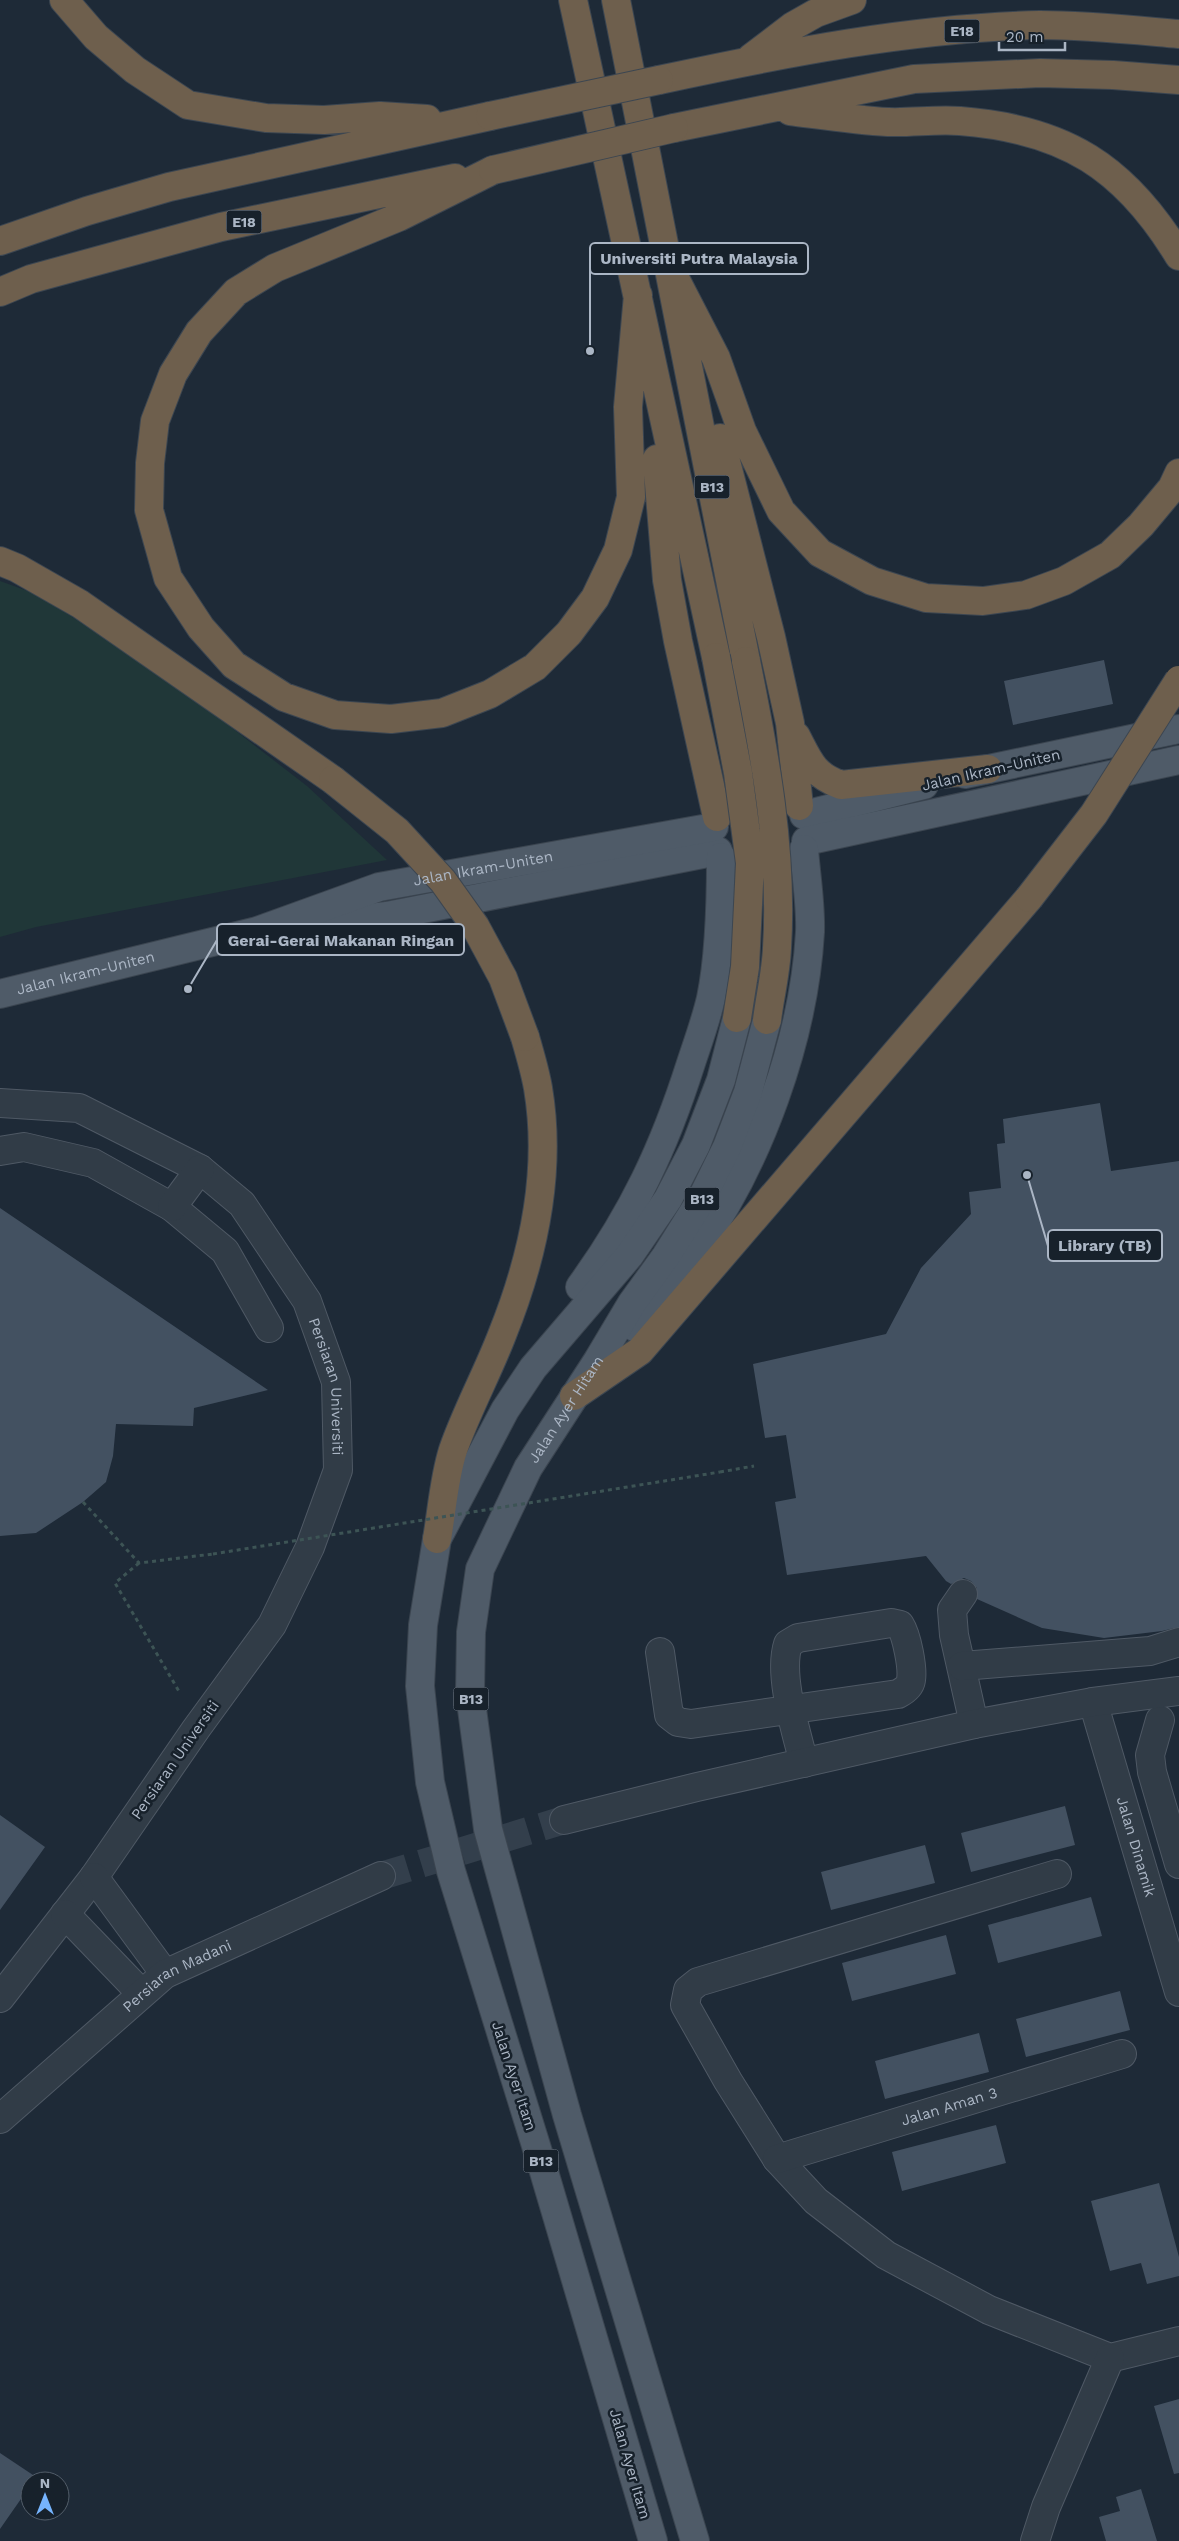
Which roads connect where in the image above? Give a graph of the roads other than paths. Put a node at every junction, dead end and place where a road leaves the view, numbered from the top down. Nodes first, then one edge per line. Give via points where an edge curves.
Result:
1 (64, 0) edge
2 (573, 0) edge
3 (616, 0) edge
4 (852, 0) edge
5 (1179, 34) edge
6 (746, 62) junction
7 (1179, 80) edge
8 (764, 108) junction
9 (464, 120) junction
10 (493, 170) junction
11 (0, 241) edge
12 (1179, 256) edge
13 (668, 265) junction
14 (0, 292) edge
15 (638, 295) junction
16 (678, 314) junction
17 (650, 356) junction
18 (1179, 473) edge
19 (0, 561) edge
20 (1179, 680) edge
21 (790, 723) junction
22 (1179, 729) edge
23 (1179, 760) edge
24 (988, 769) junction
25 (803, 828) junction
26 (718, 838) junction
27 (0, 994) edge
28 (737, 1018) joint
29 (767, 1020) joint
30 (0, 1103) edge
31 (0, 1151) edge
32 (200, 1169) junction
33 (172, 1207) junction
34 (269, 1328) dead end
35 (559, 1336) junction
36 (598, 1360) junction
37 (574, 1396) junction
38 (437, 1539) junction
39 (963, 1594) dead end
40 (1179, 1642) edge
41 (1150, 1651) junction
42 (660, 1652) dead end
43 (1179, 1653) edge
44 (962, 1666) junction
45 (1179, 1691) edge
46 (1102, 1701) junction
47 (791, 1710) junction
48 (1169, 1723) edge
49 (974, 1724) junction
50 (804, 1763) junction
51 (564, 1820) tunnel mouth
52 (1179, 1864) edge
53 (1057, 1874) dead end
54 (381, 1876) tunnel mouth
55 (94, 1877) junction
56 (65, 1914) junction
57 (165, 1974) junction
58 (1179, 1992) edge
59 (141, 1993) junction
60 (0, 1998) edge
61 (1122, 2054) dead end
62 (0, 2119) edge
63 (777, 2159) junction
64 (1179, 2341) edge
65 (1110, 2358) junction
66 (653, 2541) edge
67 (695, 2541) edge
68 (1035, 2541) edge

1 - 9 highway via 96,37 188,105 266,118 324,120 380,116
2 - 15 highway
3 - 13 highway
4 - 6 highway via 816,13 793,26
5 - 6 highway, E18 via 1040,26 936,32 860,41
6 - 9 highway, E18, bridge
7 - 8 highway, E18 via 1040,73 914,79
8 - 10 highway, E18, bridge
8 - 12 highway via 889,122 960,121 1014,128 1064,143 1096,162 1136,195
9 - 11 highway, E18 via 169,187
10 - 14 highway, E18 via 221,227 30,279
10 - 15 highway via 399,217 274,268 236,292 199,332 173,374 155,421 149,510 168,578 200,628 234,665 284,696 334,715 391,719 442,713 490,694 535,667 569,633 595,598 618,550 631,497 628,407
13 - 16 highway
13 - 18 highway via 716,358 742,431 782,511 820,553 872,581 926,598 983,601 1026,595 1064,581 1110,555 1172,488
15 - 17 highway, B13
16 - 21 highway via 699,358
16 - 29 highway, B13, bridge via 757,718 777,839 777,950
17 - 26 highway via 648,401 662,509 667,580
17 - 28 highway, B13, bridge via 716,657 738,773 750,863 745,967
19 - 38 highway, bridge via 80,604 333,780 397,831 443,881 474,926 503,978 525,1037 538,1088 543,1142 539,1206 524,1276 453,1452
20 - 37 highway, bridge via 1094,814 1029,898 640,1351
21 - 24 highway via 813,768 824,779 842,784
21 - 25 highway
22 - 24 main road, Jalan Ikram-Uniten
23 - 25 main road, Jalan Ikram-Uniten
24 - 25 main road, Jalan Ikram-Uniten
25 - 26 main road via 797,862 786,872 773,877 743,876 731,868
25 - 26 main road via 788,796 776,789 755,787 734,794 724,804
25 - 36 main road via 810,931 802,1005 786,1064 753,1150 697,1250 628,1338
26 - 27 main road, Jalan Ikram-Uniten via 379,886 257,931
26 - 35 main road via 721,905 711,997 672,1122 646,1182 610,1246 566,1306
28 - 35 main road, B13 via 717,1090 696,1145 668,1198 628,1256
29 - 36 main road, Jalan Ayer Hitam / B13 via 748,1092 727,1147 701,1200
30 - 32 street, Persiaran Universiti via 79,1108
31 - 33 street via 24,1147 93,1163
32 - 33 street
32 - 55 street, Persiaran Universiti via 242,1204 307,1301 336,1382 338,1470 310,1547 272,1625
33 - 34 street via 225,1251
35 - 38 main road, B13 via 504,1410
36 - 37 main road, Jalan Ayer Hitam / B13
37 - 67 main road, Jalan Ayer Hitam / B13 via 528,1468 480,1569 471,1632 470,1694 488,1829 570,2124
38 - 66 main road, Jalan Ayer Itam / B13 via 423,1625 420,1686 430,1782 454,1880
39 - 44 street via 952,1610
40 - 41 street
41 - 43 street
41 - 44 street
42 - 47 street via 669,1715 678,1722 691,1724
44 - 49 street
45 - 46 street
46 - 48 street
46 - 49 street
46 - 58 street, Jalan Dinamik
47 - 47 street via 784,1656 788,1644 798,1638 892,1623 900,1625 905,1633 912,1681 907,1690
47 - 50 street
48 - 52 street via 1150,1755
49 - 50 street
50 - 51 street
53 - 63 street via 698,1982 688,1990 685,2005
54 - 57 street, Persiaran Madani
55 - 56 street, Persiaran Universiti
55 - 57 street
56 - 59 street
56 - 60 street, Persiaran Universiti
57 - 59 street, Persiaran Madani
59 - 62 street, Persiaran Madani
61 - 63 street, Jalan Aman 3
63 - 65 street via 816,2201 886,2255 989,2310
64 - 65 street
65 - 68 street via 1046,2507

